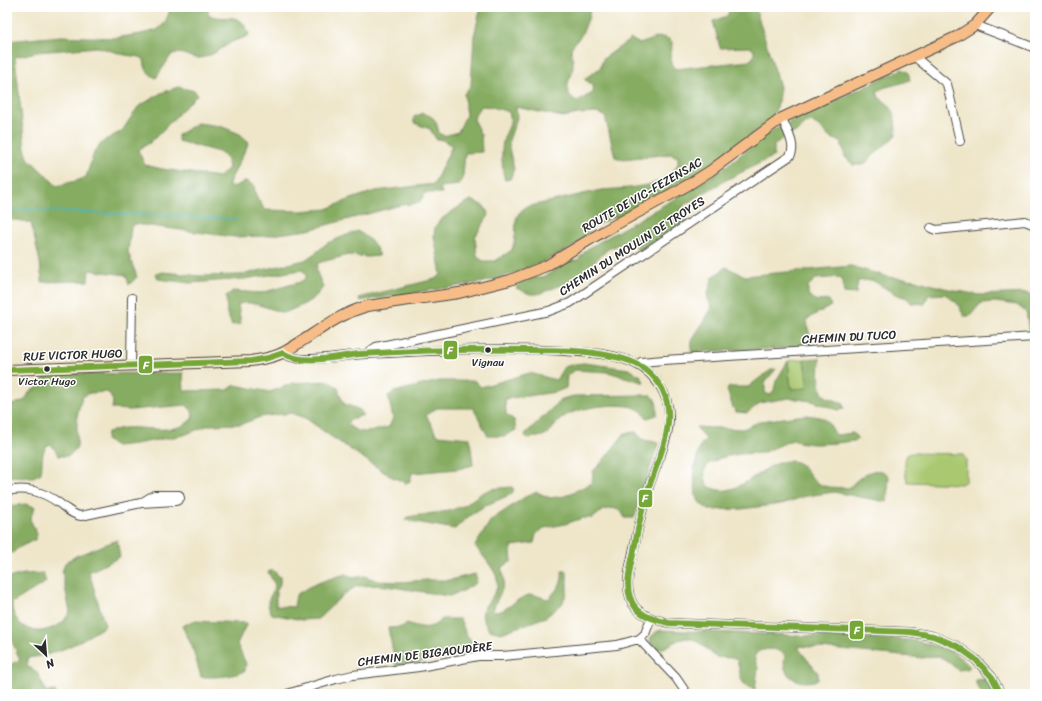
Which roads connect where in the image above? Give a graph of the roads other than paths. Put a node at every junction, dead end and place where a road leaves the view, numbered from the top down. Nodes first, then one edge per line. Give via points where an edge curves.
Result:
1 (990, 7) edge
2 (975, 25) junction
3 (1035, 48) edge
4 (915, 57) junction
5 (782, 118) junction
6 (960, 141) dead end
7 (1035, 225) edge
8 (931, 228) dead end
9 (132, 298) dead end
10 (1035, 338) edge
11 (283, 352) junction
12 (366, 354) junction
13 (664, 360) junction
14 (638, 365) junction
15 (131, 366) junction
16 (7, 370) edge
17 (647, 371) junction
18 (7, 491) edge
19 (176, 501) dead end
20 (651, 618) junction
21 (639, 639) junction
22 (287, 694) edge
23 (687, 694) edge
24 (1000, 694) edge

1 - 2 main road, ROUTE DE VIC-FEZENSAC
2 - 3 street
2 - 4 main road, ROUTE DE VIC-FEZENSAC
4 - 5 main road, ROUTE DE VIC-FEZENSAC
4 - 6 street via 947,84
5 - 11 main road, ROUTE DE VIC-FEZENSAC via 688,185 546,266 510,280 459,293 352,310
5 - 12 street, CHEMIN DU MOULIN DE TROYES via 793,146 790,156 570,302 549,311 376,347
7 - 8 street via 1025,220 936,230
9 - 15 street
10 - 13 street, CHEMIN DU TUCO
11 - 12 street via 291,357 303,359
11 - 15 main road, RUE VICTOR HUGO via 251,361
12 - 14 street via 532,349 611,356 624,358
13 - 14 street, CHEMIN DU TUCO via 641,362
13 - 17 street, CHEMIN DU TUCO
14 - 17 street
15 - 16 main road, RUE VICTOR HUGO
17 - 20 street via 655,379 667,401 670,422 639,523 628,580 632,602
18 - 19 street via 31,490 51,498 72,513 81,516 140,503
20 - 21 street via 645,634
20 - 24 street via 669,623 910,632 933,636 957,646 975,659 992,677
21 - 22 street, CHEMIN DE BIGAOUDÈRE via 617,645 478,656 419,667 353,675
21 - 23 street via 676,678

